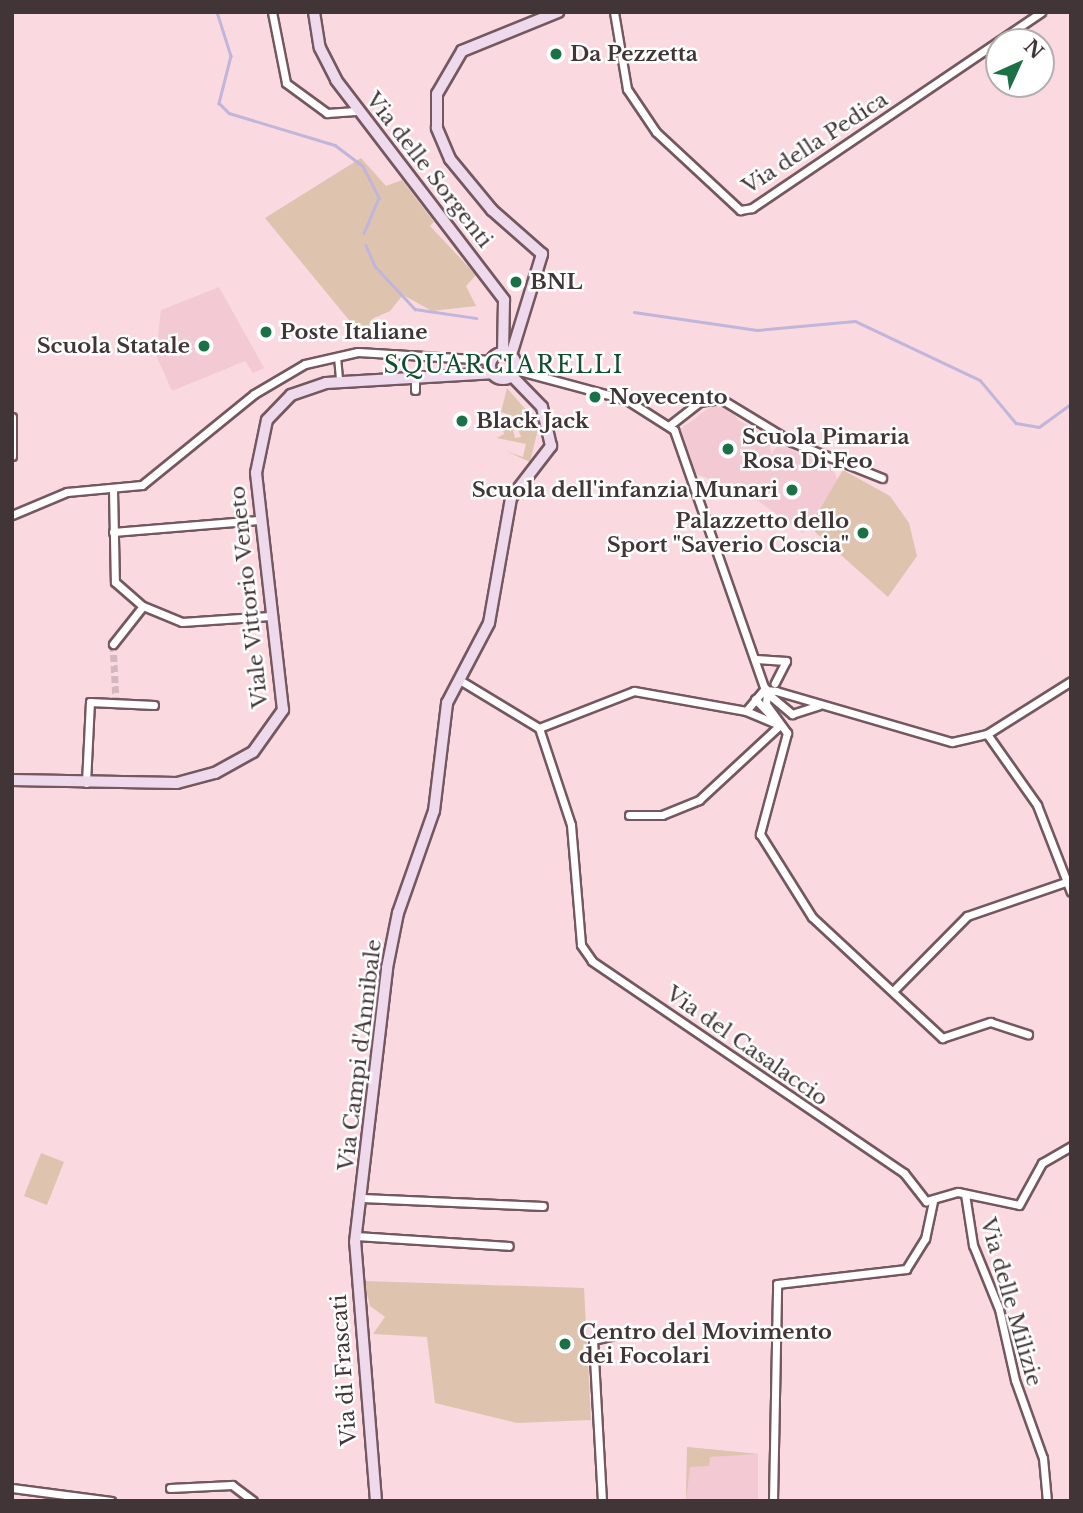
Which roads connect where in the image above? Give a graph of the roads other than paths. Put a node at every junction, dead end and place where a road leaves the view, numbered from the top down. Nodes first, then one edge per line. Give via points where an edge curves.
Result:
1 (272, 12) edge
2 (314, 12) edge
3 (558, 12) edge
4 (614, 12) edge
5 (1041, 12) edge
6 (359, 111) junction
7 (507, 354) junction
8 (337, 356) junction
9 (491, 360) junction
10 (492, 373) junction
11 (514, 373) junction
12 (415, 375) junction
13 (339, 381) junction
14 (415, 390) dead end
15 (12, 417) edge
16 (670, 425) junction
17 (12, 456) edge
18 (882, 478) dead end
19 (113, 490) junction
20 (12, 515) edge
21 (259, 520) junction
22 (113, 533) junction
23 (143, 606) junction
24 (270, 616) junction
25 (113, 644) tunnel mouth
26 (756, 659) junction
27 (458, 679) junction
28 (1071, 681) edge
29 (769, 689) junction
30 (755, 699) junction
31 (154, 705) dead end
32 (818, 708) junction
33 (746, 711) junction
34 (784, 727) junction
35 (539, 728) junction
36 (987, 734) junction
37 (12, 780) edge
38 (86, 783) junction
39 (629, 815) dead end
40 (1066, 882) junction
41 (1071, 892) edge
42 (894, 990) junction
43 (1028, 1034) dead end
44 (1071, 1146) edge
45 (965, 1194) junction
46 (362, 1198) junction
47 (933, 1202) junction
48 (543, 1206) dead end
49 (356, 1236) junction
50 (509, 1246) dead end
51 (628, 1332) dead end
52 (12, 1488) edge
53 (170, 1488) dead end
54 (93, 1499) edge
55 (111, 1501) edge
56 (253, 1501) edge
57 (376, 1501) edge
58 (602, 1501) edge
59 (773, 1501) edge
60 (1047, 1501) edge

1 - 6 street via 286,83 327,113
2 - 6 main road, Via delle Sorgenti via 325,61
3 - 7 main road via 475,44 448,66 435,106 443,146 489,207 542,254
4 - 5 street, Via della Pedica via 627,89 656,132 740,210 752,208
6 - 7 main road, Via delle Sorgenti via 504,300
7 - 9 main road
7 - 11 main road, Via delle Sorgenti
8 - 9 street
8 - 13 street
8 - 19 street via 305,364 254,394 142,485
9 - 10 main road
10 - 11 main road, Viale Vittorio Veneto via 501,379
10 - 12 main road, Viale Vittorio Veneto
11 - 16 street via 619,397
11 - 27 main road, Via Campi d'Annibale via 542,407 551,446 512,498 490,619
12 - 13 main road, Viale Vittorio Veneto
12 - 14 street
13 - 21 main road, Viale Vittorio Veneto via 291,395 267,420 257,448
15 - 17 street via 17,438
16 - 18 street via 699,402 720,399 792,442
16 - 26 street via 682,444
19 - 20 street via 67,492
19 - 22 street
21 - 22 street
21 - 24 main road, Viale Vittorio Veneto
22 - 23 street via 115,582
23 - 24 street via 181,622
23 - 25 street
24 - 38 main road, Viale Vittorio Veneto via 283,710 253,752 186,782
26 - 29 street
26 - 29 street via 786,661
27 - 35 street
27 - 46 main road, Via Campi d'Annibale via 443,719 432,817 390,950
28 - 36 street
29 - 30 street
29 - 32 street
29 - 32 street via 773,701 792,714
29 - 34 street via 769,709
30 - 33 street
30 - 34 street
31 - 38 street via 90,702
32 - 36 street via 939,741
33 - 34 street
33 - 35 street via 639,691
34 - 39 street via 699,800 662,815
34 - 42 street via 761,836 817,923
35 - 47 street, Via del Casalaccio via 570,825 580,941 587,956 904,1173 920,1196
36 - 40 street via 1037,805
37 - 38 main road, Viale Vittorio Veneto
40 - 41 street
40 - 42 street via 967,916
42 - 43 street via 946,1040 990,1022
44 - 45 street via 1042,1163 1021,1204
45 - 47 street
45 - 60 street, Via delle Milizie via 973,1245 999,1309 1015,1380 1043,1458
46 - 48 street
46 - 49 main road, Via di Frascati
47 - 59 street via 925,1239 908,1268 778,1284
49 - 50 street
49 - 57 main road, Via di Frascati
51 - 58 street via 593,1340
52 - 54 street
53 - 56 street via 232,1485
54 - 55 street

